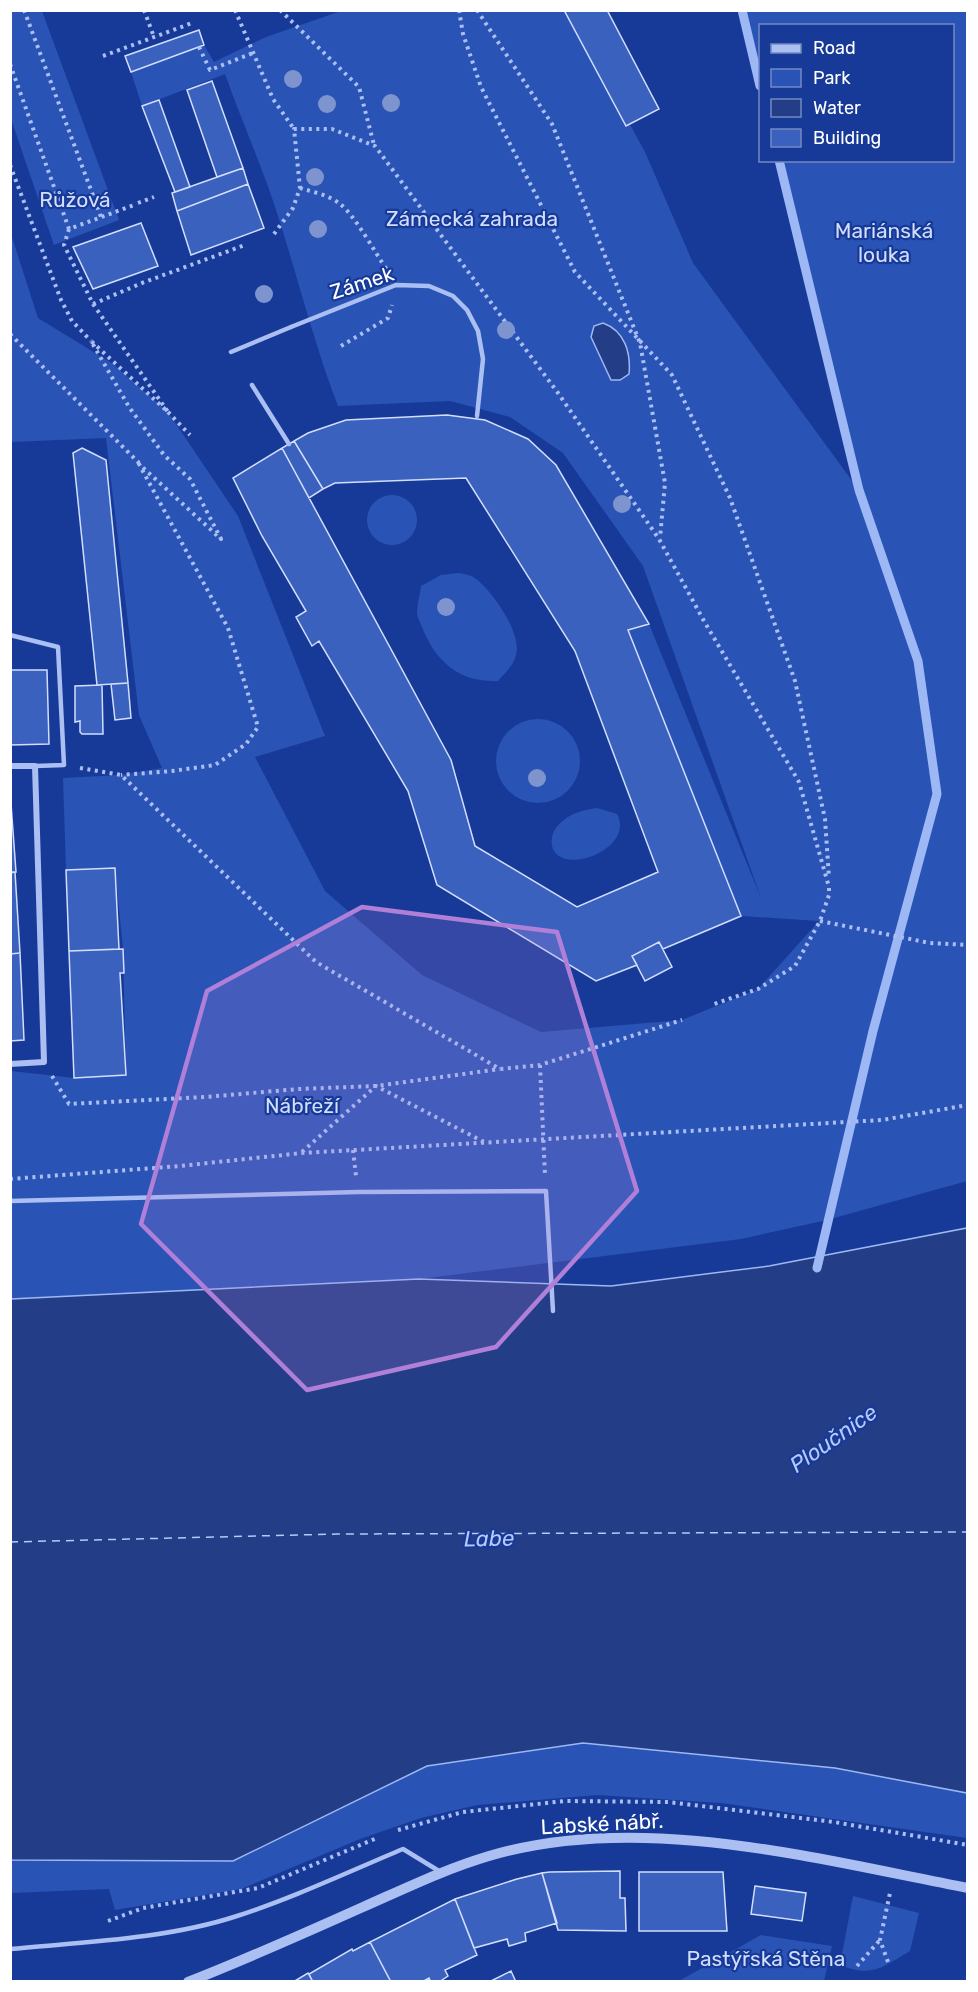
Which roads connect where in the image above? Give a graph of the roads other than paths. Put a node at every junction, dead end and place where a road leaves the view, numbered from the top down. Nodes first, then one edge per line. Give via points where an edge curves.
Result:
1 (231, 352) dead end
2 (252, 385) dead end
3 (477, 416) dead end
4 (289, 444) dead end
5 (10, 635) edge
6 (10, 766) edge
7 (35, 766) junction
8 (10, 1064) edge
9 (10, 1201) edge
10 (553, 1311) dead end
11 (442, 1873) junction
12 (968, 1888) edge
13 (10, 1949) edge
14 (188, 1982) edge

1 - 3 lane, Zámek, bridge via 396,285 429,286 453,296 467,310 478,331 483,358
2 - 4 lane
5 - 7 lane via 58,647 64,765
6 - 7 street
7 - 8 street via 44,1062
9 - 10 lane via 546,1191
11 - 12 street, Labské nábř. via 490,1856 554,1841 643,1838 728,1844
11 - 13 lane via 403,1850 237,1916 185,1929
11 - 14 street, Labské nábř.

